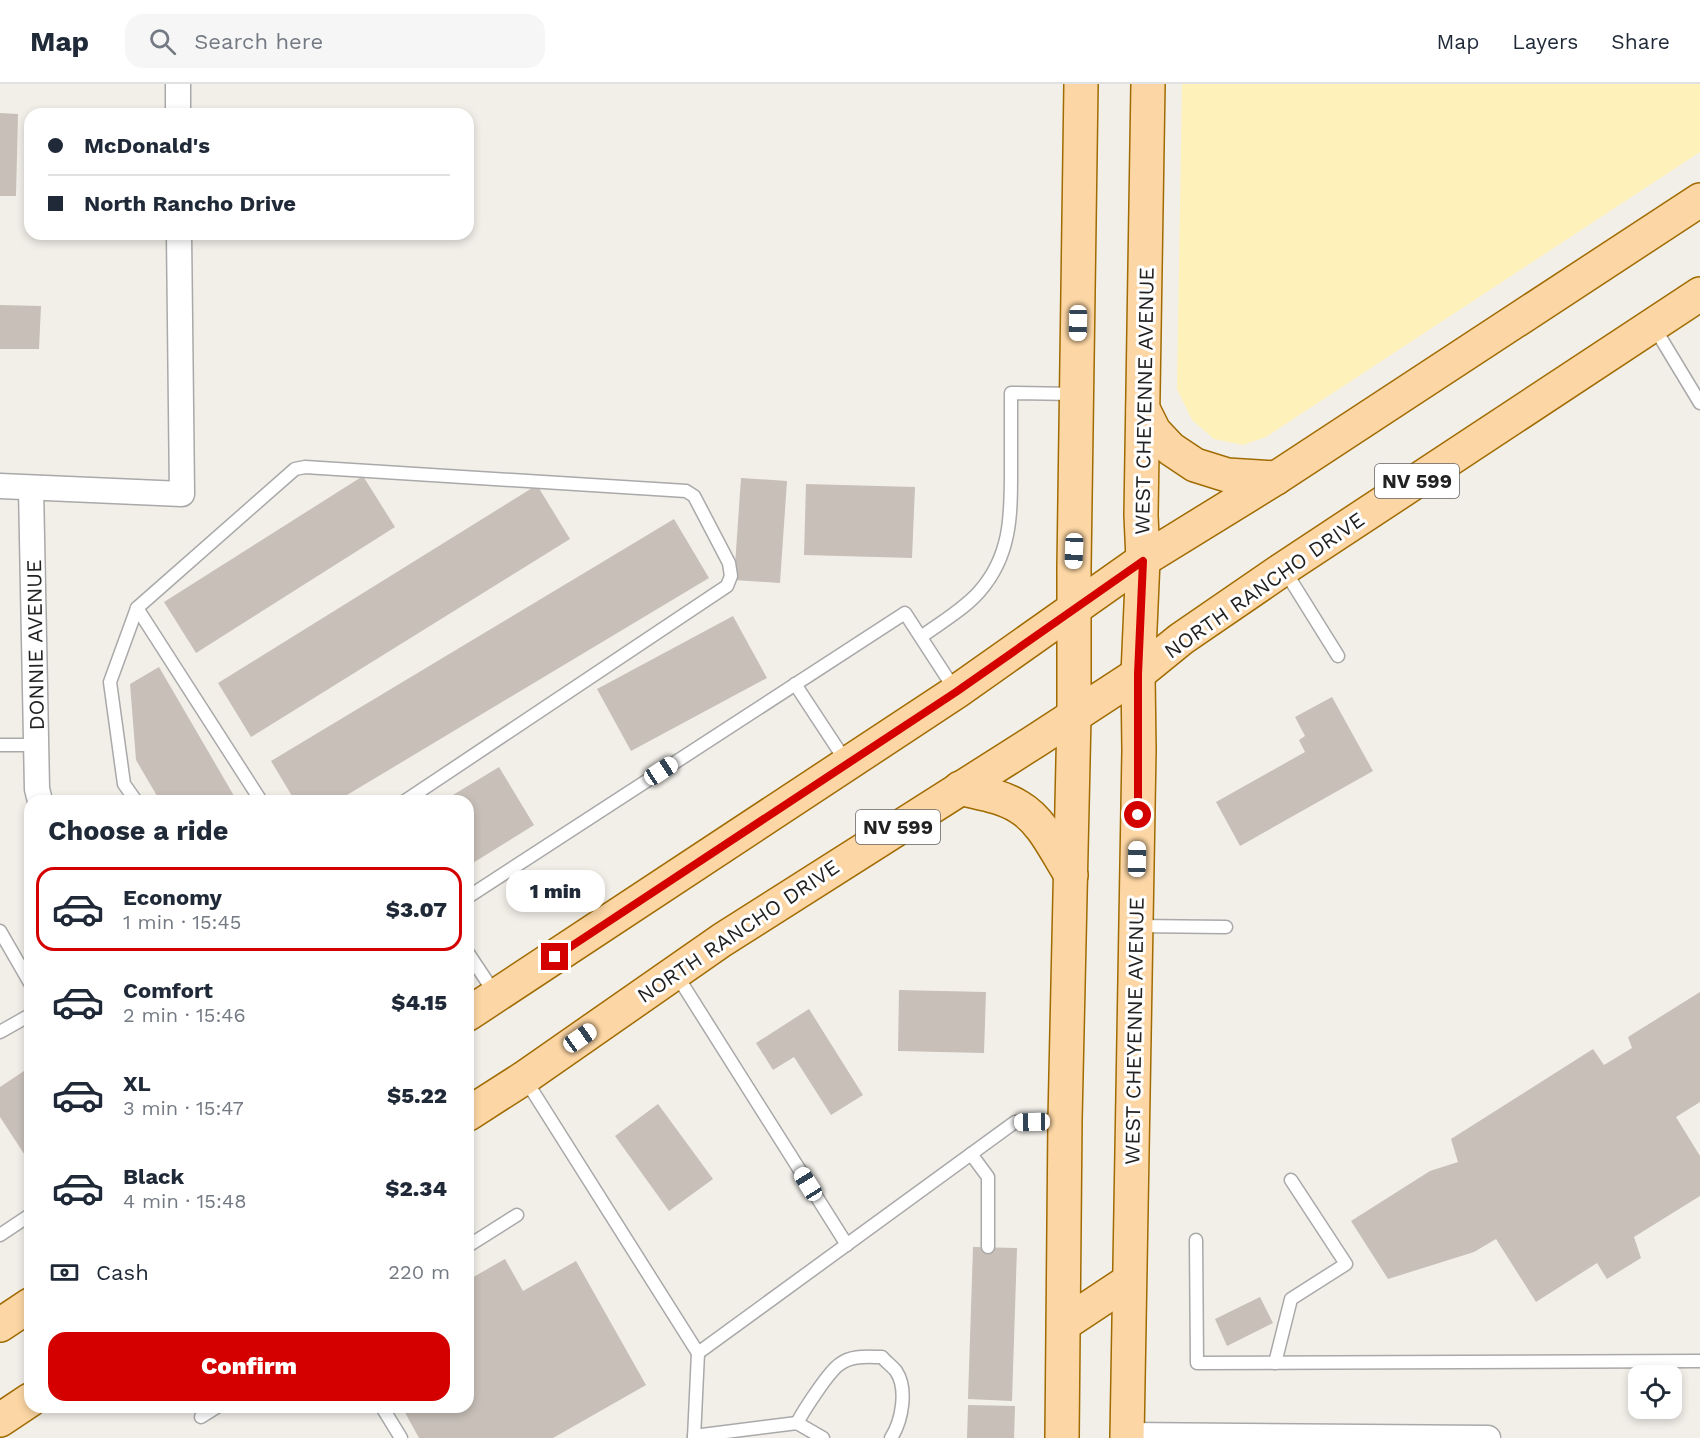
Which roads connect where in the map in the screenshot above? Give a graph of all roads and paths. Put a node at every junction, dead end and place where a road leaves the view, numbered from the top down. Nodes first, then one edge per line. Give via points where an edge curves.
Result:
1 (178, 84) edge
2 (1081, 84) edge
3 (1149, 84) edge
4 (178, 108) edge
5 (1700, 200) edge
6 (179, 240) edge
7 (1700, 294) edge
8 (1653, 326) junction
9 (1077, 394) junction
10 (1700, 403) edge
11 (1143, 409) junction
12 (1276, 478) junction
13 (0, 486) edge
14 (31, 488) junction
15 (1143, 561) junction
16 (1283, 569) junction
17 (137, 608) junction
18 (1074, 608) junction
19 (921, 637) junction
20 (1338, 656) dead end
21 (1138, 674) junction
22 (795, 684) junction
23 (956, 692) junction
24 (1074, 716) junction
25 (0, 745) edge
26 (37, 745) junction
27 (848, 764) junction
28 (960, 788) junction
29 (40, 795) edge
30 (132, 795) edge
31 (257, 795) edge
32 (414, 795) edge
33 (1071, 874) junction
34 (474, 893) edge
35 (1136, 926) junction
36 (1226, 927) dead end
37 (0, 931) edge
38 (474, 962) edge
39 (674, 971) junction
40 (24, 973) edge
41 (496, 996) junction
42 (474, 1010) edge
43 (24, 1018) edge
44 (0, 1032) edge
45 (524, 1078) junction
46 (474, 1110) edge
47 (1065, 1120) junction
48 (971, 1154) junction
49 (1291, 1180) dead end
50 (517, 1215) dead end
51 (24, 1219) edge
52 (0, 1235) edge
53 (1196, 1240) dead end
54 (474, 1242) edge
55 (847, 1245) junction
56 (988, 1247) dead end
57 (1129, 1281) junction
58 (24, 1309) edge
59 (1064, 1324) junction
60 (0, 1325) edge
61 (698, 1353) junction
62 (1700, 1361) edge
63 (1275, 1363) junction
64 (24, 1404) edge
65 (207, 1413) edge
66 (386, 1413) edge
67 (201, 1417) dead end
68 (0, 1420) edge
69 (797, 1422) junction
70 (1127, 1436) edge
71 (694, 1437) edge
72 (1328, 1437) edge
73 (401, 1438) edge
74 (823, 1438) edge
75 (891, 1438) edge
76 (1062, 1438) edge
77 (1488, 1438) edge

1 - 4 street
2 - 9 main road
3 - 11 main road, WEST CHEYENNE AVENUE
5 - 12 main road
6 - 14 street via 182,494
7 - 8 main road, NORTH RANCHO DRIVE / NV 599
8 - 10 lane
8 - 16 main road, NORTH RANCHO DRIVE / NV 599
9 - 18 main road
9 - 19 lane via 1011,393 1011,517 1006,542 978,592
11 - 12 main road via 1154,431 1171,449 1195,465 1227,475
11 - 15 main road, WEST CHEYENNE AVENUE
12 - 15 main road
13 - 14 street
14 - 26 street, DONNIE AVENUE
15 - 18 main road
15 - 21 main road, WEST CHEYENNE AVENUE
16 - 20 lane
16 - 21 main road, NORTH RANCHO DRIVE / NV 599 via 1181,639
17 - 30 lane via 110,682 124,784
17 - 31 lane
17 - 32 lane via 295,469 686,491 694,496 729,563 731,576 727,586
18 - 23 main road
18 - 24 main road
19 - 22 lane via 905,613
19 - 23 lane
21 - 24 main road, NORTH RANCHO DRIVE / NV 599
21 - 35 main road, WEST CHEYENNE AVENUE
22 - 27 lane
22 - 34 lane
23 - 27 main road
24 - 28 main road, NORTH RANCHO DRIVE / NV 599
24 - 33 main road
25 - 26 lane
26 - 29 street, DONNIE AVENUE
27 - 41 main road
28 - 33 main road via 1019,807 1035,820
28 - 39 main road, NORTH RANCHO DRIVE / NV 599
33 - 47 main road
35 - 36 lane
35 - 57 main road, WEST CHEYENNE AVENUE
37 - 40 lane
38 - 41 lane
39 - 45 main road, NORTH RANCHO DRIVE / NV 599
39 - 55 lane
41 - 42 main road
43 - 44 lane
45 - 46 main road, NORTH RANCHO DRIVE / NV 599
45 - 61 lane
47 - 48 lane via 1015,1122
47 - 59 main road
48 - 55 lane
48 - 56 lane via 988,1177
49 - 63 lane via 1346,1264 1290,1299
50 - 54 lane
51 - 52 lane
53 - 63 lane via 1197,1363
55 - 61 lane
57 - 59 main road
57 - 70 main road, WEST CHEYENNE AVENUE
58 - 60 main road
59 - 76 main road
61 - 71 lane
62 - 63 lane
64 - 68 main road
65 - 67 lane
66 - 73 lane
69 - 71 lane
69 - 74 lane
69 - 75 lane via 839,1364 860,1356 882,1357 896,1372 903,1389 896,1431
70 - 72 street
72 - 77 street

